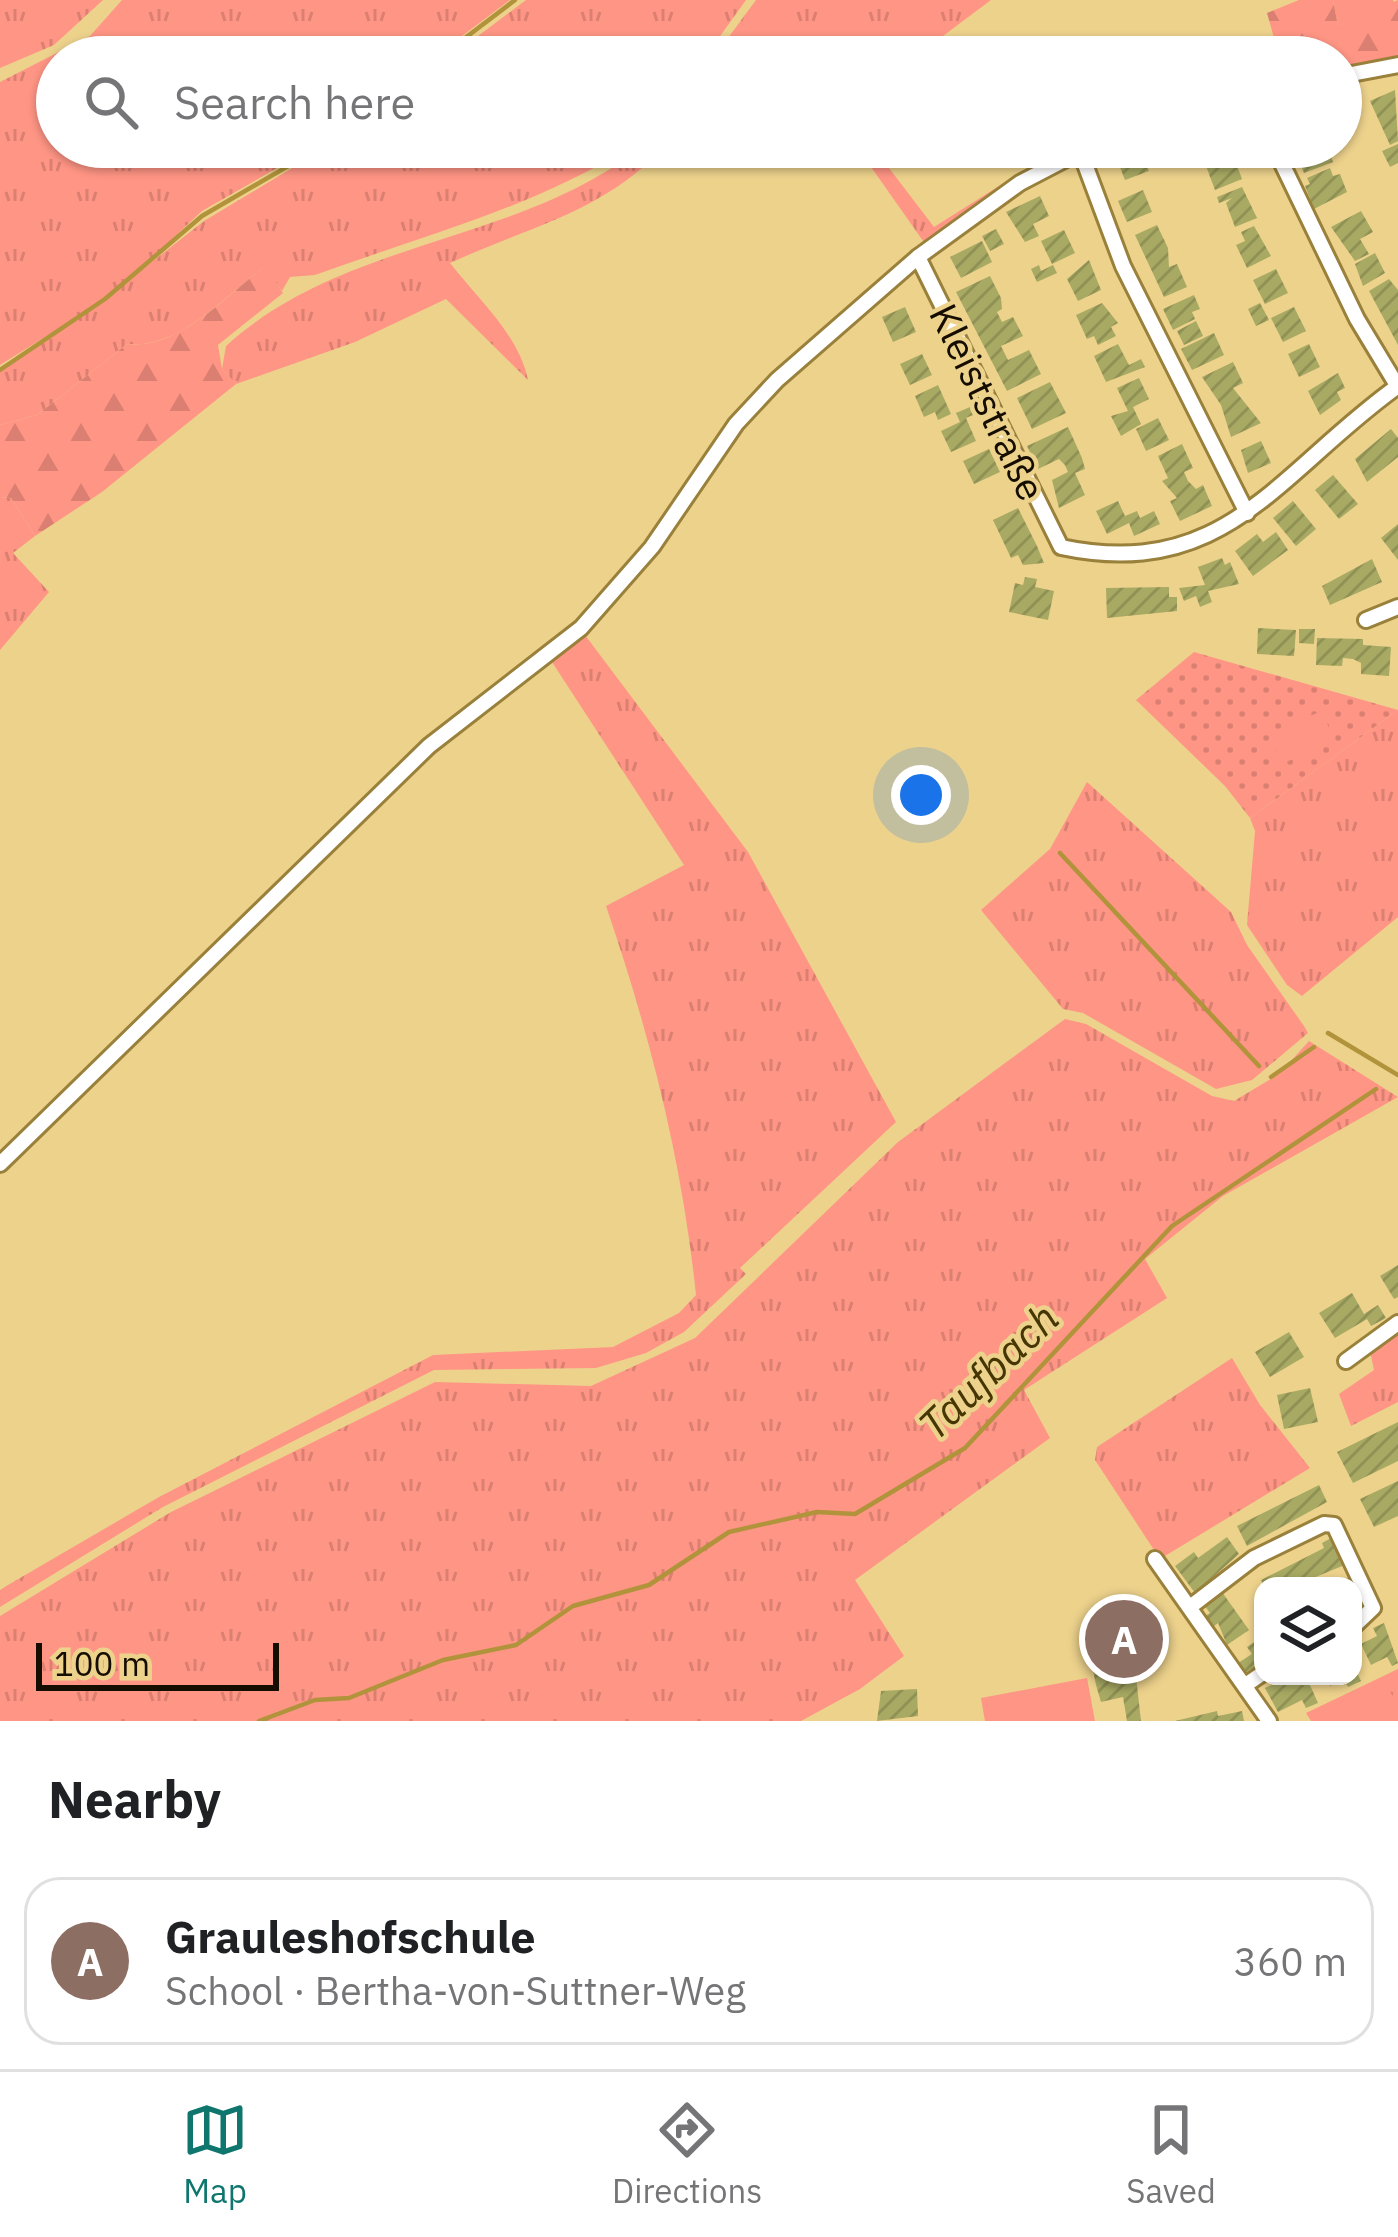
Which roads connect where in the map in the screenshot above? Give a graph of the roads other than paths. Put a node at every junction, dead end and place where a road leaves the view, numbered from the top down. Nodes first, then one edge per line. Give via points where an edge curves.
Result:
1 (1398, 65) edge
2 (1362, 72) edge
3 (1048, 168) edge
4 (1090, 168) edge
5 (1284, 168) edge
6 (919, 256) junction
7 (1398, 386) edge
8 (1247, 512) junction
9 (1398, 607) edge
10 (1366, 620) dead end
11 (0, 1164) edge
12 (1398, 1323) edge
13 (1346, 1361) dead end
14 (1155, 1559) dead end
15 (1358, 1577) edge
16 (1362, 1585) edge
17 (1190, 1607) junction
18 (1362, 1618) edge
19 (1254, 1679) edge
20 (1247, 1684) junction
21 (1269, 1721) edge

1 - 2 street
3 - 6 street
4 - 8 street via 1123,266
5 - 7 street
6 - 8 street, Kleiststraße via 1061,547 1134,557 1168,552 1209,538
6 - 11 street via 736,424 652,547 581,628 429,746
7 - 8 street
9 - 10 street
12 - 13 street
14 - 17 street
15 - 17 street via 1334,1526 1324,1524 1254,1558
16 - 18 street via 1373,1608
17 - 20 street
19 - 20 street
20 - 21 street

